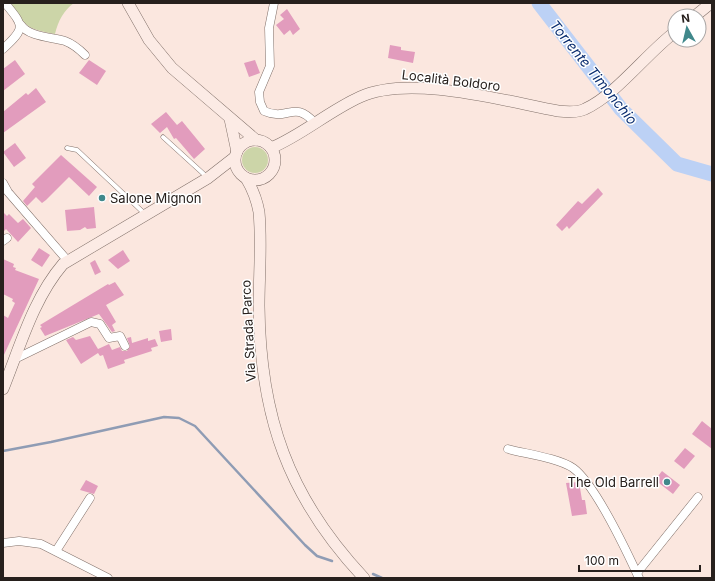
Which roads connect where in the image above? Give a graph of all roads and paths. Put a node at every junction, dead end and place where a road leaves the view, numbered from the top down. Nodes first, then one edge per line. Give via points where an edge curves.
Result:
1 (5, 3) edge
2 (128, 3) edge
3 (274, 3) edge
4 (21, 25) junction
5 (667, 39) edge
6 (3, 49) edge
7 (85, 55) dead end
8 (230, 119) junction
9 (315, 123) junction
10 (163, 137) dead end
11 (256, 140) junction
12 (67, 148) dead end
13 (271, 148) junction
14 (236, 154) junction
15 (244, 176) junction
16 (208, 178) junction
17 (3, 183) edge
18 (6, 194) edge
19 (146, 215) junction
20 (67, 260) junction
21 (125, 346) dead end
22 (15, 359) junction
23 (3, 389) edge
24 (508, 449) dead end
25 (698, 497) dead end
26 (90, 498) dead end
27 (3, 543) edge
28 (56, 551) junction
29 (638, 575) edge
30 (108, 578) edge
31 (364, 578) edge

1 - 4 street
2 - 8 street via 149,40 172,68 202,91
3 - 9 street via 269,28 270,66 259,92 260,102 264,111 273,115 299,111 306,113
4 - 6 street
4 - 7 street via 30,32 66,41 78,47
5 - 9 street, Località Boldoro via 602,98 585,110 558,111 465,93 408,87 389,88 360,97
8 - 11 street
8 - 14 street
9 - 13 street, Località Boldoro
10 - 16 lane
11 - 13 street
11 - 14 street via 245,143
12 - 19 lane via 77,150
13 - 15 street via 275,161 270,173 259,180
14 - 15 street via 237,169
14 - 16 street
15 - 16 street via 228,174
15 - 31 street, Via Strada Parco via 259,211 261,358 271,418 285,457 306,501 338,548
16 - 19 street
17 - 18 street
18 - 20 street
19 - 20 street
20 - 22 street via 51,281 31,319
21 - 22 street via 120,336 109,338 100,324 91,322
22 - 23 street
24 - 29 street via 562,463 578,473 586,481 608,517
25 - 29 street
26 - 28 street
27 - 28 street via 19,541 41,544
28 - 30 street

